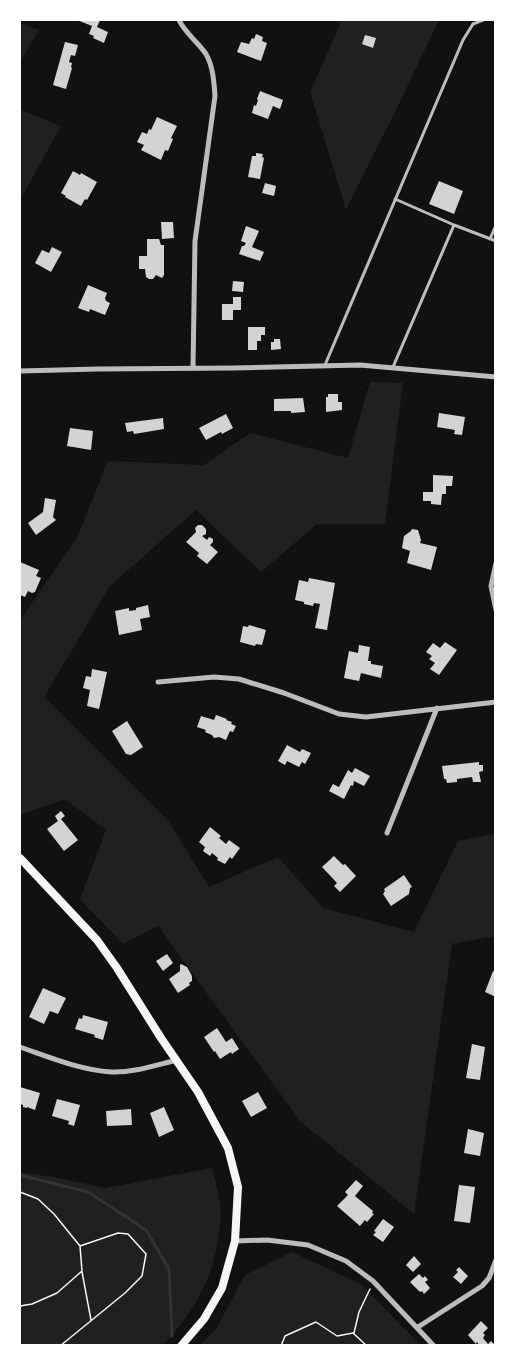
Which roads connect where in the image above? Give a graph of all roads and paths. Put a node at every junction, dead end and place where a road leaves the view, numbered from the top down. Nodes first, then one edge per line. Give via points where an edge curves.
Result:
1 (179, 20) edge
2 (483, 20) edge
3 (395, 199) junction
4 (454, 225) junction
5 (495, 225) edge
6 (490, 239) junction
7 (495, 241) edge
8 (325, 364) junction
9 (393, 367) junction
10 (193, 368) junction
11 (20, 371) edge
12 (495, 376) edge
13 (495, 563) edge
14 (495, 610) edge
15 (158, 682) dead end
16 (495, 702) edge
17 (437, 708) junction
18 (387, 832) dead end
19 (20, 858) edge
20 (20, 1047) edge
21 (177, 1060) junction
22 (20, 1192) edge
23 (235, 1241) junction
24 (80, 1246) junction
25 (495, 1260) edge
26 (82, 1271) junction
27 (374, 1281) junction
28 (20, 1306) edge
29 (91, 1320) junction
30 (418, 1327) junction
31 (353, 1334) junction
32 (60, 1346) edge
33 (181, 1346) edge
34 (280, 1346) edge
35 (367, 1346) edge
36 (434, 1346) edge

1 - 10 street via 206,55 214,76 215,96 195,241
2 - 3 lane via 473,24 462,40
3 - 4 lane
3 - 8 lane
4 - 6 lane
4 - 9 lane
5 - 6 lane
6 - 7 lane
8 - 9 street
8 - 10 street
9 - 12 street
10 - 11 street
13 - 14 street via 491,586
15 - 17 street via 214,676 239,679 339,714 366,717
16 - 17 street
17 - 18 street
19 - 21 main road via 97,940
20 - 21 street via 85,1068 113,1072
21 - 23 main road via 228,1148 238,1187
22 - 24 path via 38,1199
23 - 27 street via 308,1245 346,1261
23 - 33 main road via 222,1288 204,1319
24 - 26 path
24 - 29 path via 118,1233 128,1234 146,1254 142,1276
25 - 30 street via 482,1286
26 - 28 path via 57,1293
26 - 29 path
27 - 30 street
27 - 31 path
29 - 32 path
30 - 36 street
31 - 34 path via 337,1336 316,1322 285,1336
31 - 35 path

